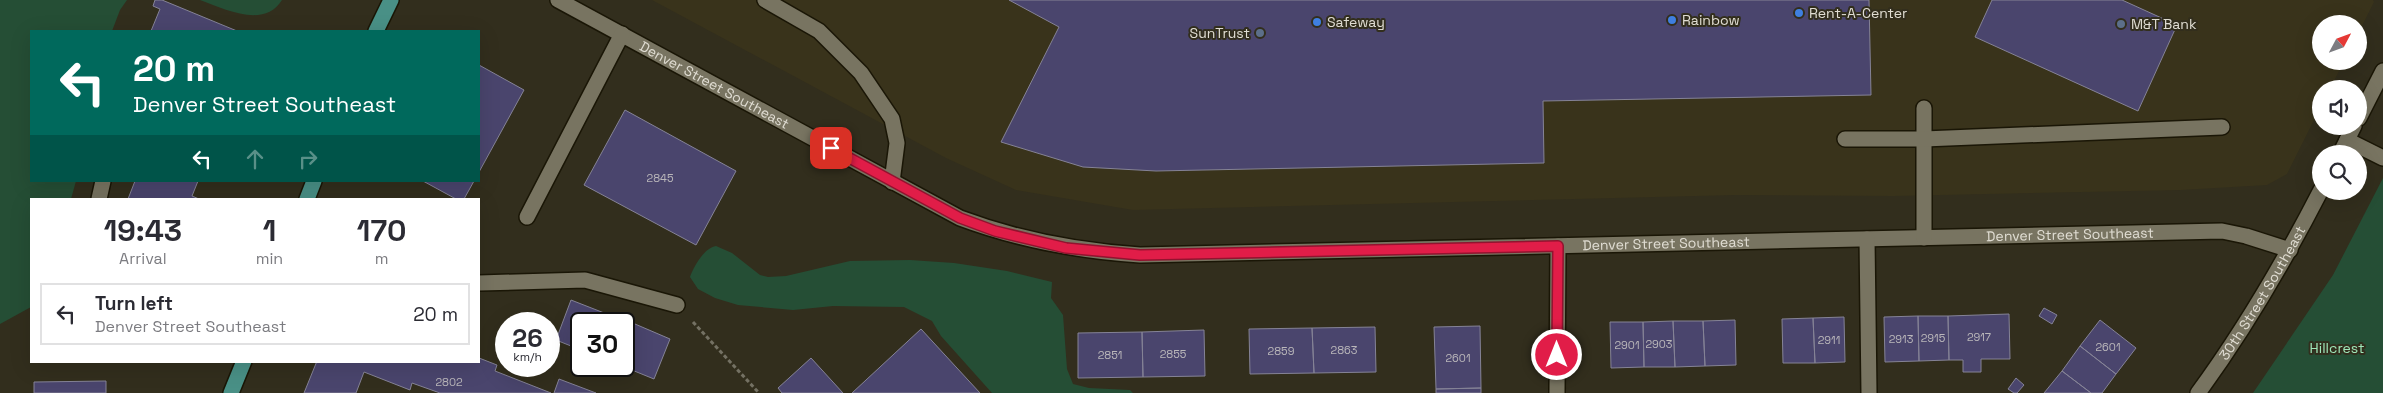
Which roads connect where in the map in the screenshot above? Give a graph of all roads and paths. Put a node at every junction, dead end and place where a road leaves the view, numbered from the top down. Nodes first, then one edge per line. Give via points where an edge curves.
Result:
1 (391, 0) edge
2 (558, 0) edge
3 (765, 0) edge
4 (376, 30) edge
5 (622, 34) junction
6 (2383, 71) edge
7 (2367, 102) edge
8 (1924, 108) dead end
9 (2222, 127) dead end
10 (1845, 139) dead end
11 (1924, 139) junction
12 (2367, 153) edge
13 (2383, 158) edge
14 (103, 182) edge
15 (314, 182) edge
16 (892, 182) junction
17 (98, 198) edge
18 (307, 198) edge
19 (2316, 200) edge
20 (527, 217) dead end
21 (1924, 238) junction
22 (1867, 239) junction
23 (1558, 246) junction
24 (2290, 250) junction
25 (480, 283) edge
26 (677, 305) joint
27 (243, 363) edge
28 (231, 393) edge
29 (759, 393) edge
30 (1557, 393) edge
31 (1869, 393) edge
32 (2198, 393) edge

1 - 4 main road
2 - 5 street, Denver Street Southeast
3 - 16 street via 819,31 871,88 892,119 897,144
5 - 16 street, Denver Street Southeast
5 - 20 street
6 - 7 street
8 - 11 street
9 - 11 street
10 - 11 street
11 - 21 street
12 - 13 street
14 - 17 street
15 - 18 main road
16 - 23 street, Denver Street Southeast via 960,218 995,231 1048,245 1103,253 1140,255
19 - 24 street, 30th Street Southeast
21 - 22 street, Denver Street Southeast
21 - 24 street, Denver Street Southeast via 2222,231
22 - 23 street, Denver Street Southeast
22 - 31 street
23 - 30 street
24 - 32 street, 30th Street Southeast
25 - 26 street via 585,280
26 - 29 path
27 - 28 main road

